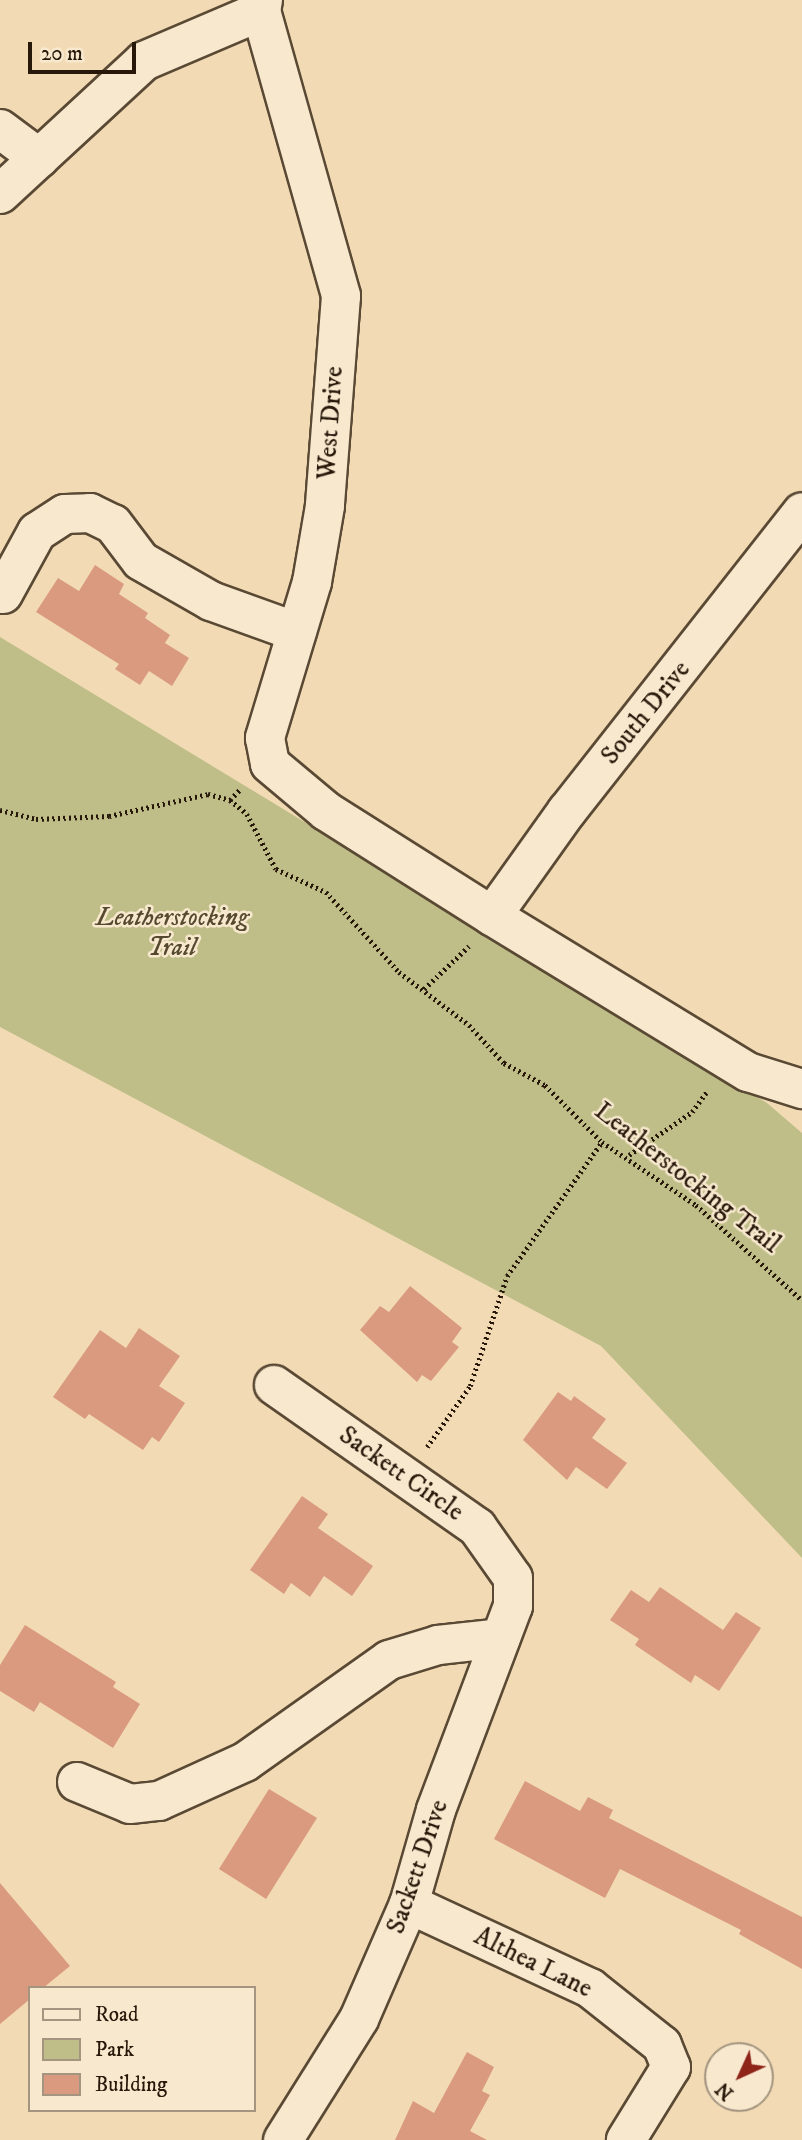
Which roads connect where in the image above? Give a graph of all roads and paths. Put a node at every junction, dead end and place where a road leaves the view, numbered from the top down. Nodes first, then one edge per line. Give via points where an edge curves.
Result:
1 (262, 6) edge
2 (0, 129) edge
3 (39, 158) junction
4 (0, 194) edge
5 (802, 512) edge
6 (3, 594) dead end
7 (297, 632) junction
8 (0, 810) edge
9 (492, 916) junction
10 (424, 989) junction
11 (729, 1060) junction
12 (802, 1089) edge
13 (603, 1142) junction
14 (629, 1155) junction
15 (802, 1300) edge
16 (274, 1385) dead end
17 (404, 1476) junction
18 (513, 1578) joint
19 (501, 1638) junction
20 (77, 1782) dead end
21 (409, 1904) junction
22 (283, 2140) edge
23 (626, 2140) edge

1 - 3 street via 144,61
1 - 7 street, West Drive via 341,296 325,506
2 - 3 street
3 - 4 street
5 - 9 street, South Drive via 567,811
6 - 7 street via 37,532 65,514 90,513 113,524 141,561 211,600
7 - 9 street, West Drive via 265,738 270,764 326,811
8 - 10 path, Leatherstocking Trail via 36,819 109,816 208,794 230,800 247,814 276,869 326,892 398,972
9 - 10 path
9 - 11 street
10 - 13 path, Leatherstocking Trail via 469,1025 504,1063 545,1085
11 - 12 street
11 - 14 path via 692,1112
13 - 14 path, Leatherstocking Trail
13 - 17 path via 507,1276 470,1386
14 - 15 path, Leatherstocking Trail via 706,1213
16 - 17 street, Sackett Circle
17 - 18 street, Sackett Circle via 477,1527
18 - 19 street, Sackett Drive via 513,1606
19 - 20 street via 438,1645 389,1660 245,1762 159,1801 130,1804
19 - 21 street, Sackett Drive via 436,1810
21 - 22 street, Sackett Drive via 359,2019
21 - 23 street, Althea Lane via 590,1988 663,2045 671,2067

